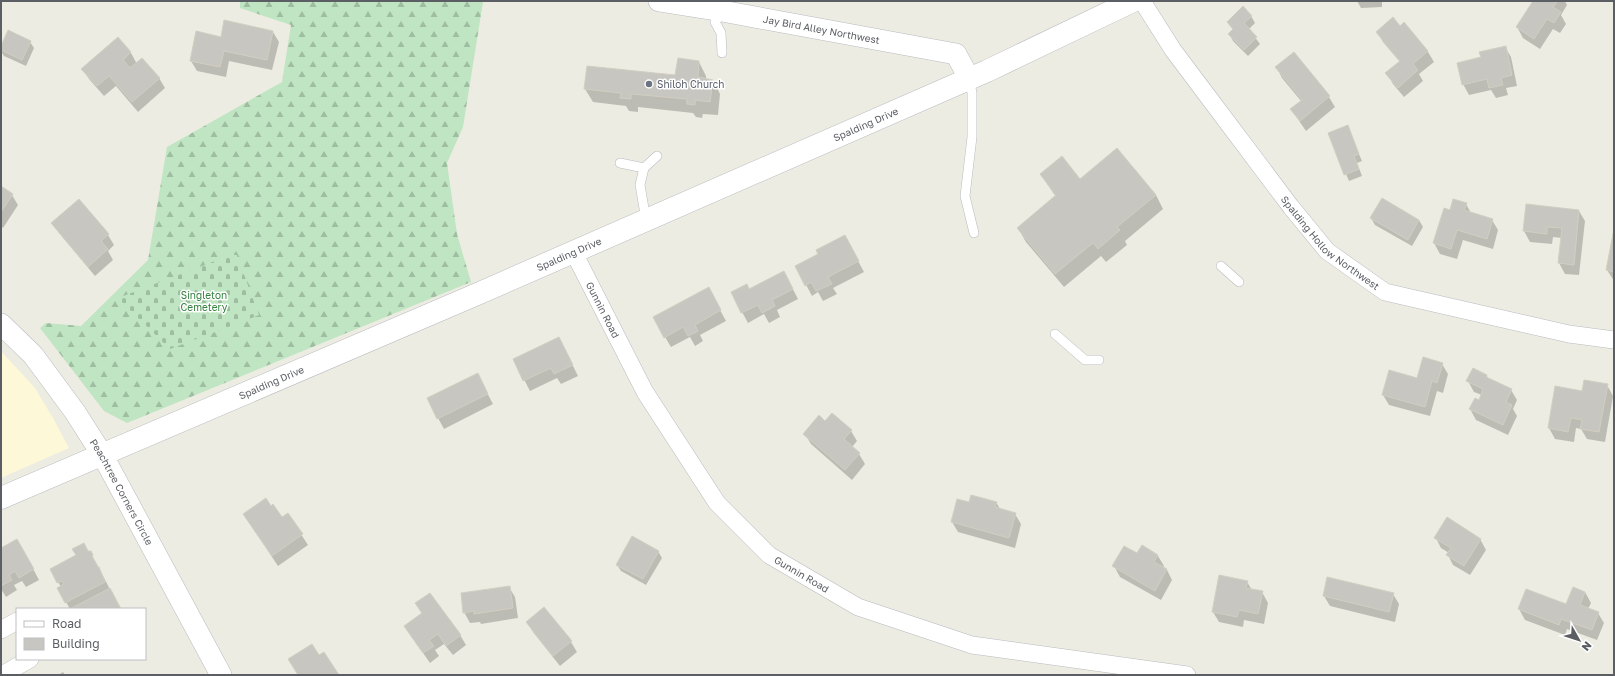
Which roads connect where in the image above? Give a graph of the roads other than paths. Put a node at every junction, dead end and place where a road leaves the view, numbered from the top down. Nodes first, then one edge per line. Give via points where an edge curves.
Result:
1 (659, 1) edge
2 (1134, 1) edge
3 (1142, 1) edge
4 (722, 10) junction
5 (722, 53) dead end
6 (969, 78) junction
7 (658, 156) dead end
8 (620, 163) dead end
9 (644, 168) junction
10 (646, 220) junction
11 (974, 233) dead end
12 (573, 251) junction
13 (1221, 266) dead end
14 (1238, 282) dead end
15 (1, 324) edge
16 (1055, 334) dead end
17 (1614, 340) edge
18 (1099, 360) dead end
19 (103, 456) junction
20 (1, 498) edge
21 (16, 622) edge
22 (1, 630) edge
23 (28, 660) edge
24 (3, 671) edge
25 (221, 675) edge
26 (1187, 675) edge

1 - 4 street, Jay Bird Alley Northwest
2 - 6 main road, Spalding Drive
3 - 17 street, Spalding Hollow Northwest via 1173,50 1327,251 1385,292 1569,334
4 - 5 lane via 715,22 721,33
4 - 6 street, Jay Bird Alley Northwest via 956,54
6 - 10 main road, Spalding Drive
6 - 11 lane via 972,93 972,137 965,196
7 - 9 lane
8 - 9 lane
9 - 10 lane via 640,185
10 - 12 main road, Spalding Drive
12 - 19 main road, Spalding Drive
12 - 26 street, Gunnin Road via 645,392 717,503 769,555 858,607 972,645
13 - 14 lane
15 - 19 street, Peachtree Corners Circle via 33,354
16 - 18 lane via 1085,360
19 - 20 main road, Spalding Drive
19 - 25 street, Peachtree Corners Circle
21 - 22 street
23 - 24 street

